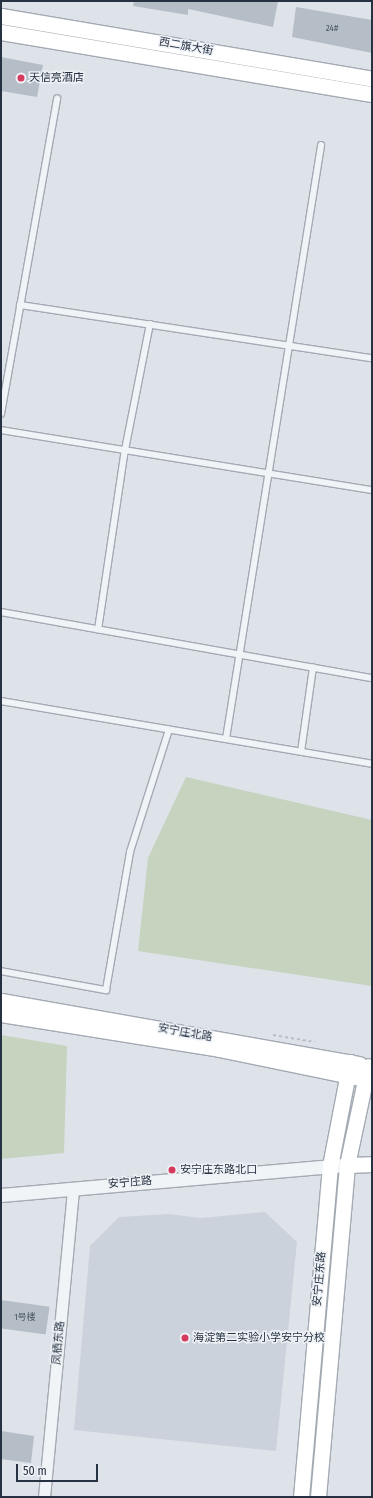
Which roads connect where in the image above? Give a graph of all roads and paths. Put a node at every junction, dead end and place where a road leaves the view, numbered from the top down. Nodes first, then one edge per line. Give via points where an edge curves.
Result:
1 (1, 16) edge
2 (1, 32) edge
3 (372, 79) edge
4 (372, 94) edge
5 (57, 99) dead end
6 (321, 146) dead end
7 (20, 305) junction
8 (150, 324) junction
9 (289, 345) junction
10 (372, 358) edge
11 (1, 414) edge
12 (1, 430) edge
13 (125, 450) junction
14 (268, 473) junction
15 (372, 490) edge
16 (1, 612) edge
17 (98, 630) junction
18 (239, 655) junction
19 (313, 668) junction
20 (372, 678) edge
21 (1, 701) edge
22 (168, 730) junction
23 (226, 739) junction
24 (301, 752) junction
25 (372, 764) edge
26 (1, 971) edge
27 (1, 1001) edge
28 (1, 1014) edge
29 (349, 1068) junction
30 (369, 1073) edge
31 (372, 1164) edge
32 (347, 1165) junction
33 (330, 1166) junction
34 (74, 1188) junction
35 (1, 1195) edge
36 (44, 1497) edge
37 (301, 1497) edge
38 (318, 1497) edge

1 - 3 main road, 西二旗大街
2 - 4 main road, 西二旗大街
5 - 7 lane
6 - 9 lane
7 - 8 lane
7 - 11 lane
8 - 9 lane
8 - 13 lane
9 - 10 lane
9 - 14 lane
12 - 13 lane
13 - 14 lane
13 - 17 lane
14 - 15 lane
14 - 18 lane
16 - 17 lane
17 - 18 lane
18 - 19 lane
18 - 23 lane
19 - 20 lane
19 - 24 lane
21 - 22 lane
22 - 23 lane
22 - 26 lane via 130,852 106,990
23 - 24 lane
24 - 25 lane
27 - 29 main road, 安宁庄北路
28 - 29 main road, 安宁庄北路
29 - 30 main road, 安宁庄北路
29 - 33 main road, 安宁庄东路
30 - 32 main road, 安宁庄东路
31 - 32 main road
32 - 33 street, 安宁庄路
32 - 38 main road, 安宁庄东路
33 - 34 street, 安宁庄路
33 - 37 main road, 安宁庄东路
34 - 35 street, 安宁庄路
34 - 36 street, 凤栖东路

